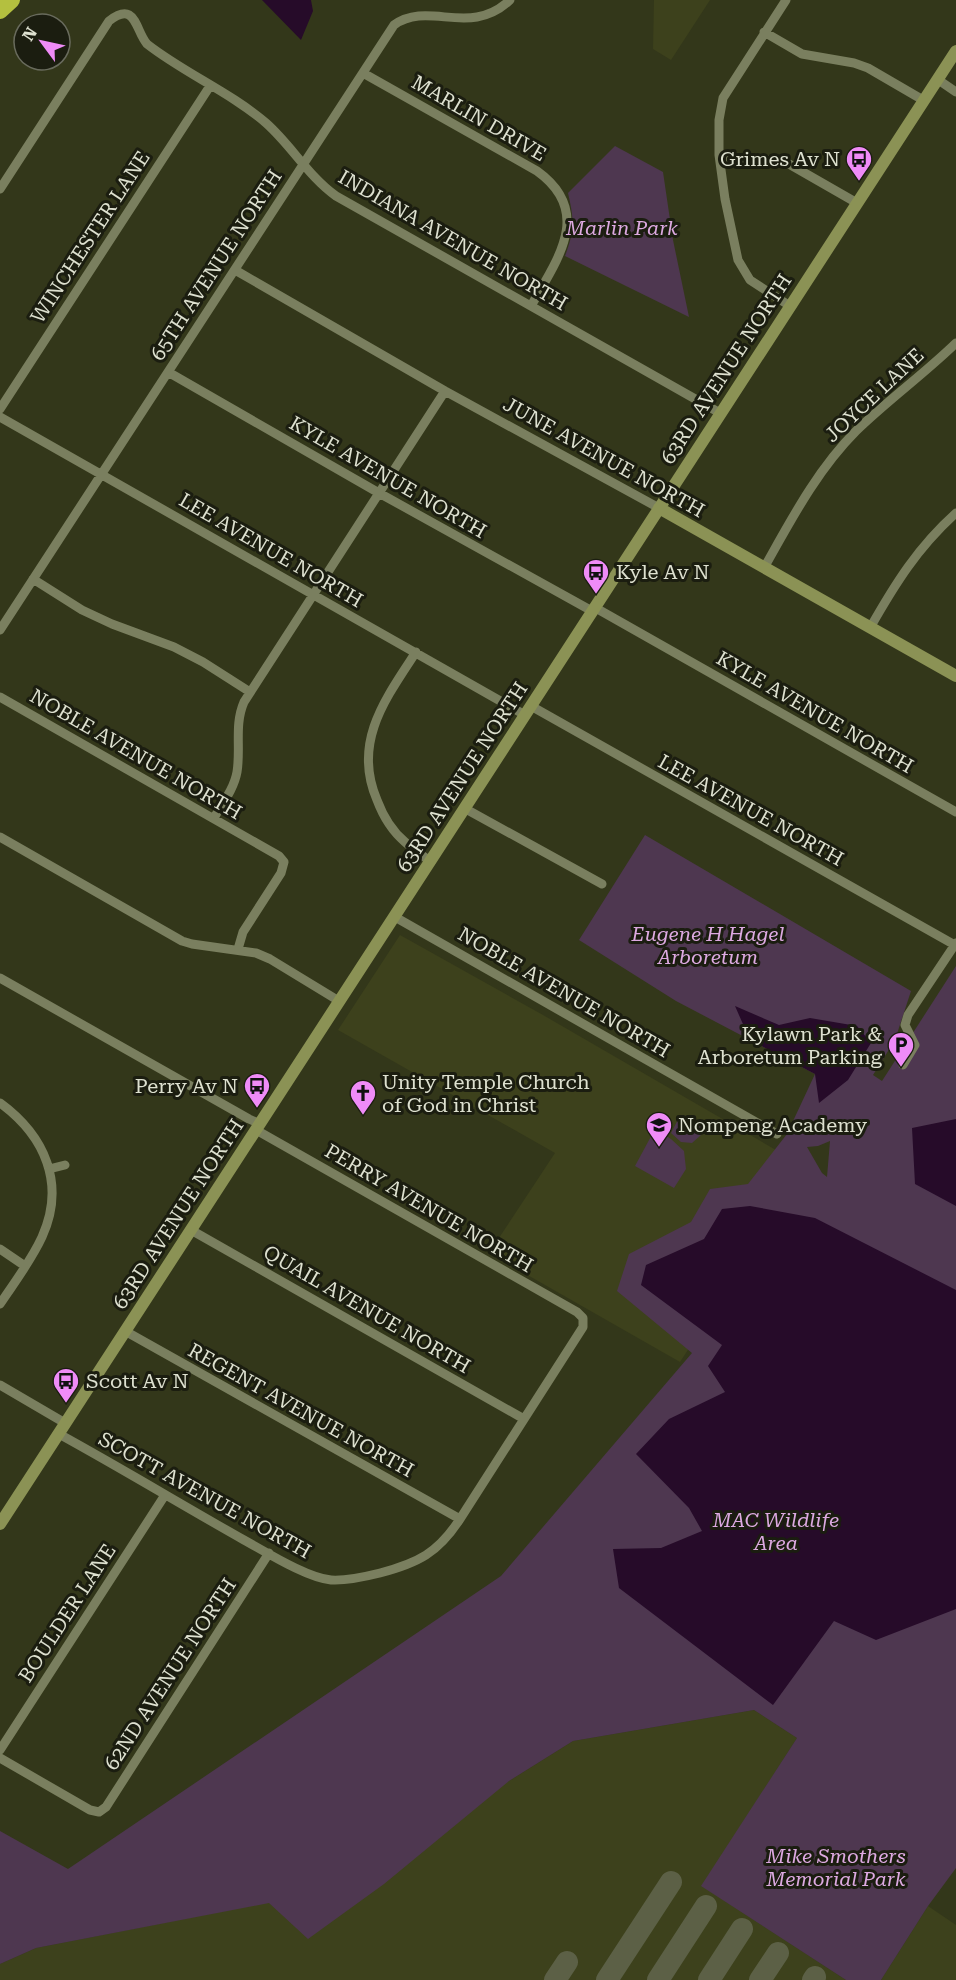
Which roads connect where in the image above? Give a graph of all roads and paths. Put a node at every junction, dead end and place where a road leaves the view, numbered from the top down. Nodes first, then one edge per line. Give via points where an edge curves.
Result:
1 (12, 0) edge
2 (510, 0) edge
3 (786, 0) edge
4 (0, 11) edge
5 (765, 32) junction
6 (956, 51) edge
7 (363, 73) junction
8 (937, 80) junction
9 (210, 86) junction
10 (956, 92) edge
11 (923, 100) junction
12 (720, 159) junction
13 (302, 165) junction
14 (0, 189) edge
15 (857, 203) junction
16 (235, 270) junction
17 (531, 306) junction
18 (790, 306) junction
19 (956, 343) edge
20 (168, 372) junction
21 (445, 391) junction
22 (0, 409) edge
23 (720, 413) junction
24 (0, 417) edge
25 (102, 474) junction
26 (379, 493) junction
27 (659, 508) junction
28 (956, 513) edge
29 (764, 568) junction
30 (33, 579) junction
31 (312, 595) junction
32 (593, 609) junction
33 (870, 628) junction
34 (0, 630) edge
35 (416, 652) junction
36 (956, 676) edge
37 (250, 692) junction
38 (0, 697) edge
39 (528, 710) junction
40 (464, 808) junction
41 (956, 812) edge
42 (214, 818) junction
43 (0, 837) edge
44 (431, 862) junction
45 (602, 884) dead end
46 (395, 916) junction
47 (955, 944) edge
48 (238, 949) junction
49 (0, 978) edge
50 (339, 1001) junction
51 (903, 1065) dead end
52 (0, 1103) edge
53 (258, 1127) junction
54 (777, 1134) dead end
55 (65, 1165) dead end
56 (50, 1169) junction
57 (191, 1230) junction
58 (0, 1249) edge
59 (25, 1266) junction
60 (0, 1304) edge
61 (584, 1318) joint
62 (125, 1332) junction
63 (0, 1385) edge
64 (524, 1419) junction
65 (62, 1428) junction
66 (165, 1495) junction
67 (460, 1519) junction
68 (0, 1524) edge
69 (269, 1553) junction
70 (0, 1750) edge
71 (0, 1758) edge

1 - 4 highway
2 - 7 street, 65TH AVENUE NORTH via 497,10 471,16 421,8 410,11 394,25
3 - 5 street
5 - 11 street via 802,54 868,68
5 - 12 street via 723,98
6 - 8 street, 63RD AVENUE NORTH
7 - 13 street, 65TH AVENUE NORTH
7 - 17 street, MARLIN DRIVE via 537,171 557,189 568,229
8 - 10 street
8 - 11 street, 63RD AVENUE NORTH
9 - 13 street, INDIANA AVENUE NORTH via 264,122
9 - 14 street, INDIANA AVENUE NORTH via 147,44 135,19 122,13 109,21
9 - 22 street, WINCHESTER LANE
11 - 15 street, 63RD AVENUE NORTH
12 - 15 street via 776,160 789,164
12 - 18 street via 734,248 742,270 750,280
13 - 16 street, 65TH AVENUE NORTH
13 - 17 street, INDIANA AVENUE NORTH via 336,196
15 - 18 street, 63RD AVENUE NORTH
16 - 20 street, 65TH AVENUE NORTH
16 - 21 street, JUNE AVENUE NORTH
17 - 23 street, INDIANA AVENUE NORTH
18 - 23 street, 63RD AVENUE NORTH
19 - 29 street, JOYCE LANE via 834,455
20 - 25 street, 65TH AVENUE NORTH
20 - 26 street, KYLE AVENUE NORTH
21 - 26 street
21 - 27 street, JUNE AVENUE NORTH
23 - 27 street, 63RD AVENUE NORTH
24 - 25 street, LEE AVENUE NORTH
25 - 30 street, 65TH AVENUE NORTH
25 - 31 street, LEE AVENUE NORTH
26 - 31 street
26 - 32 street, KYLE AVENUE NORTH
27 - 29 street, JUNE AVENUE NORTH
27 - 32 street, 63RD AVENUE NORTH
28 - 33 street via 905,569
29 - 33 street, JUNE AVENUE NORTH
30 - 34 street, 65TH AVENUE NORTH
30 - 37 street via 82,610 203,662
31 - 35 street, LEE AVENUE NORTH
31 - 37 street
32 - 39 street, 63RD AVENUE NORTH
32 - 41 street, KYLE AVENUE NORTH
33 - 36 street, JUNE AVENUE NORTH
35 - 39 street, LEE AVENUE NORTH
35 - 44 street via 378,713 371,732 369,772 373,791 391,827
37 - 42 street via 238,723 236,774
38 - 42 street, NOBLE AVENUE NORTH
39 - 40 street, 63RD AVENUE NORTH
39 - 47 street, LEE AVENUE NORTH
40 - 44 street, 63RD AVENUE NORTH
40 - 45 street
42 - 48 street, NOBLE AVENUE NORTH via 284,862 243,932
43 - 48 street via 183,941
44 - 46 street, 63RD AVENUE NORTH
46 - 50 street, 63RD AVENUE NORTH
46 - 54 street, NOBLE AVENUE NORTH
47 - 51 street via 908,1016 905,1025 915,1045
48 - 50 street via 270,959
49 - 53 street, PERRY AVENUE NORTH
50 - 53 street, 63RD AVENUE NORTH
52 - 56 street via 25,1124
53 - 57 street, 63RD AVENUE NORTH
53 - 61 street, PERRY AVENUE NORTH
55 - 56 street
56 - 59 street via 48,1220
57 - 62 street, 63RD AVENUE NORTH
57 - 64 street, QUAIL AVENUE NORTH
58 - 59 street
59 - 60 street
61 - 64 street, SCOTT AVENUE NORTH via 583,1327
62 - 65 street, 63RD AVENUE NORTH
62 - 67 street, REGENT AVENUE NORTH
63 - 65 street, SCOTT AVENUE NORTH
64 - 67 street, SCOTT AVENUE NORTH
65 - 66 street, SCOTT AVENUE NORTH
65 - 68 street, 63RD AVENUE NORTH
66 - 69 street, SCOTT AVENUE NORTH
66 - 70 street, BOULDER LANE
67 - 69 street, SCOTT AVENUE NORTH via 445,1541 421,1559 365,1577 330,1580
69 - 71 street, 62ND AVENUE NORTH via 106,1807 99,1812 90,1810

